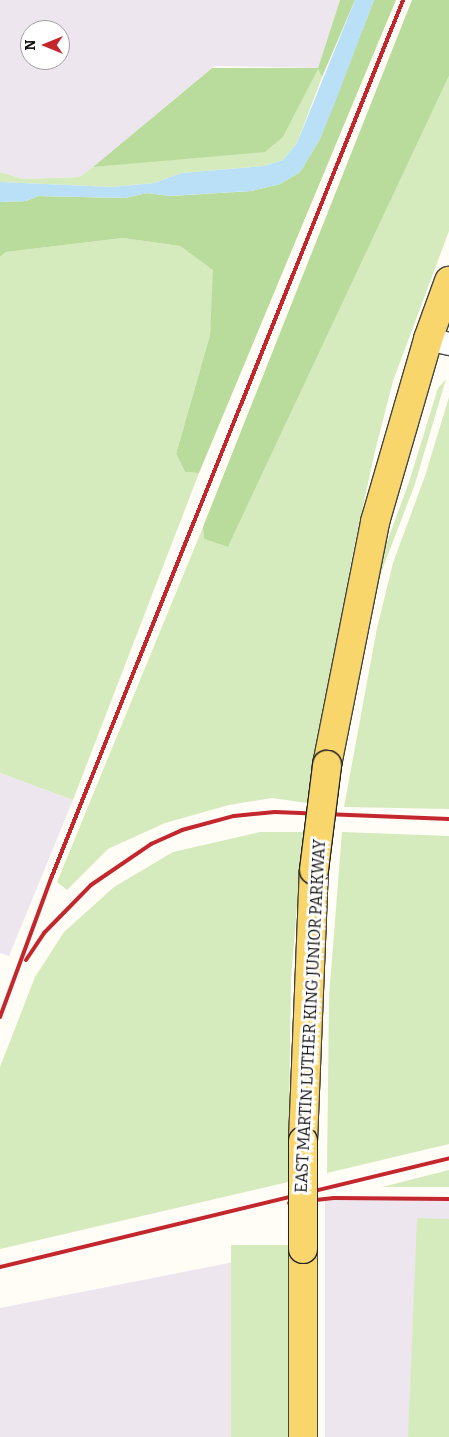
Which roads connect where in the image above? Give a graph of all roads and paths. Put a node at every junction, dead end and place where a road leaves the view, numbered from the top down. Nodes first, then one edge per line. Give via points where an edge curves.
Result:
1 (449, 281) edge
2 (438, 342) edge
3 (303, 1437) edge

1 - 2 main road, EAST MARTIN LUTHER KING JUNIOR PARKWAY
2 - 3 main road, EAST MARTIN LUTHER KING JUNIOR PARKWAY, bridge via 375,522 327,765 314,870 303,1141

